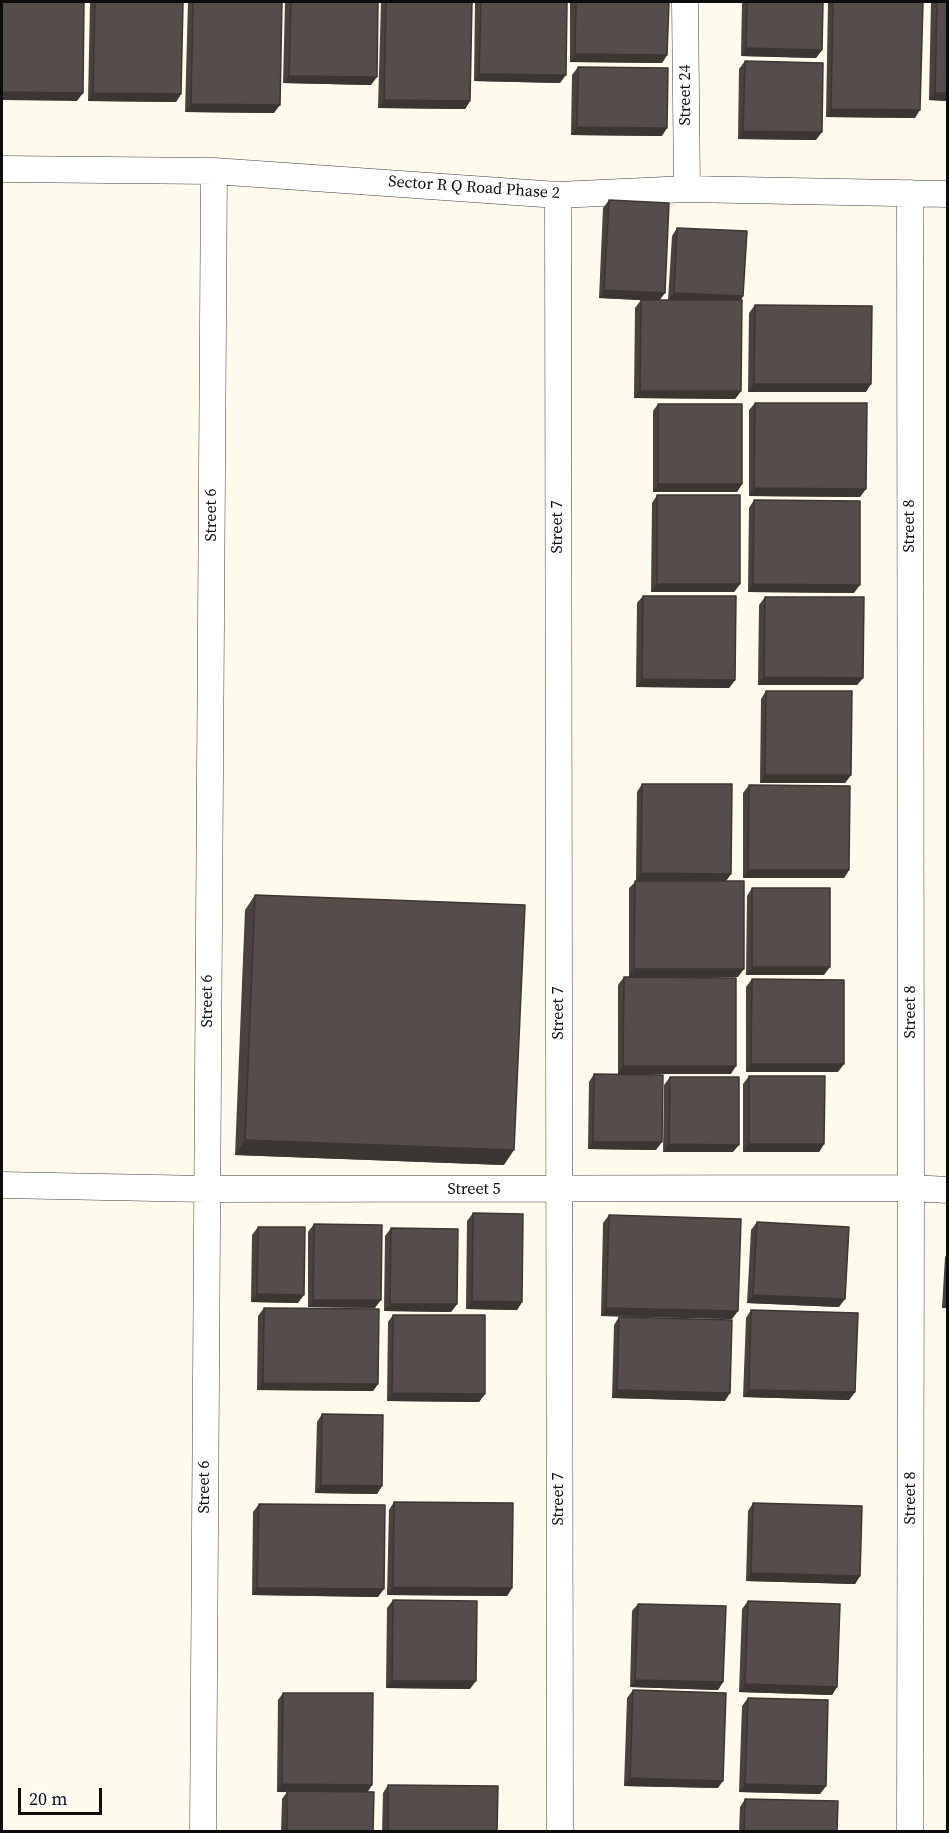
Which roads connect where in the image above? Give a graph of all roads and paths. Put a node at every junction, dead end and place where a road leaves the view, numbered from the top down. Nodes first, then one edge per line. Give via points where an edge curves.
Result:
1 (685, 2) edge
2 (2, 169) edge
3 (214, 171) junction
4 (687, 189) junction
5 (910, 193) junction
6 (948, 194) edge
7 (558, 195) junction
8 (2, 1185) edge
9 (911, 1188) junction
10 (206, 1189) junction
11 (559, 1190) junction
12 (948, 1190) edge
13 (203, 1832) edge
14 (560, 1832) edge
15 (910, 1832) edge

1 - 4 street, Street 24
2 - 3 street, Sector R Q Road Phase 2
3 - 7 street, Sector R Q Road Phase 2
3 - 10 street, Street 6
4 - 5 street, Sector R Q Road Phase 2
4 - 7 street, Sector R Q Road Phase 2
5 - 6 street, Sector R Q Road Phase 2
5 - 9 street, Street 8
7 - 11 street, Street 7
8 - 10 street, Street 5
9 - 11 street, Street 5
9 - 12 street, Street 5
9 - 15 street, Street 8
10 - 11 street, Street 5
10 - 13 street, Street 6
11 - 14 street, Street 7

